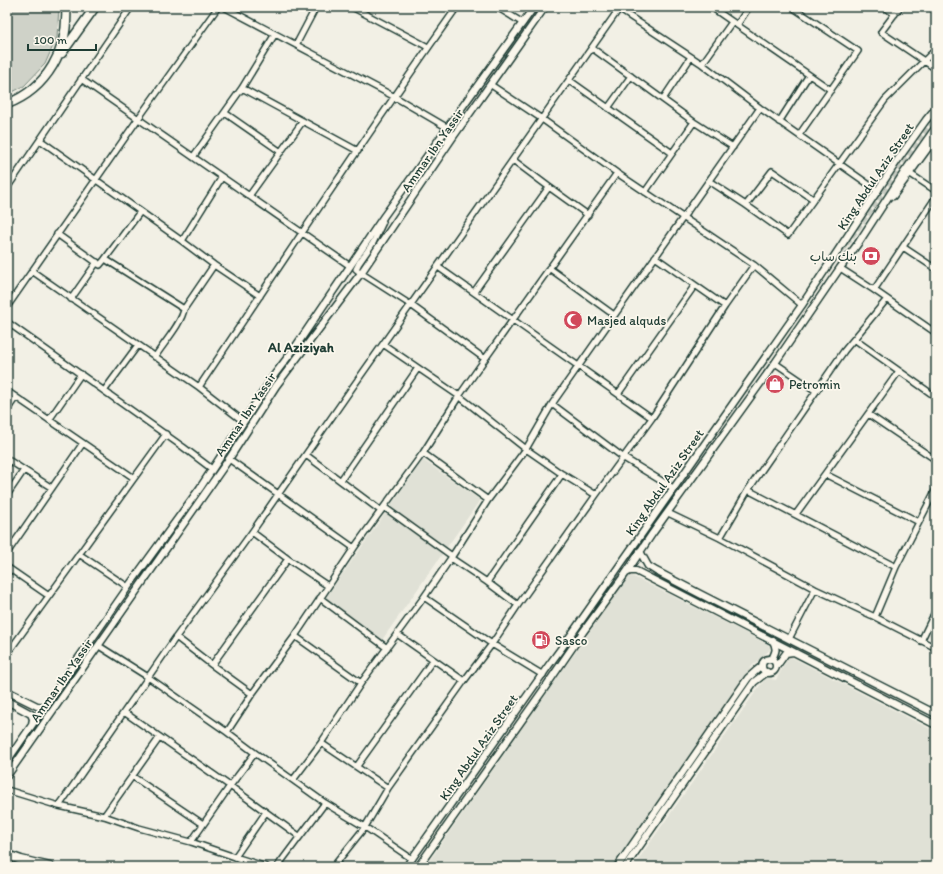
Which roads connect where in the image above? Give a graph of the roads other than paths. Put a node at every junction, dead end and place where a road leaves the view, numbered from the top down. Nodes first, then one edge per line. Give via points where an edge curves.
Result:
1 (66, 7) edge
2 (95, 7) edge
3 (131, 7) edge
4 (218, 7) edge
5 (224, 7) edge
6 (316, 7) edge
7 (352, 7) edge
8 (457, 7) edge
9 (497, 7) edge
10 (534, 7) edge
11 (545, 7) edge
12 (711, 7) edge
13 (749, 7) edge
14 (792, 7) edge
15 (884, 7) edge
16 (900, 7) edge
17 (618, 8) edge
18 (358, 9) edge
19 (801, 9) edge
20 (895, 14) junction
21 (523, 23) junction
22 (735, 24) junction
23 (275, 34) junction
24 (296, 45) junction
25 (428, 47) junction
26 (592, 48) junction
27 (936, 49) edge
28 (691, 57) junction
29 (924, 61) junction
30 (702, 64) junction
31 (936, 69) edge
32 (46, 75) junction
33 (809, 75) junction
34 (631, 76) junction
35 (81, 79) junction
36 (569, 80) junction
37 (491, 85) junction
38 (242, 88) junction
39 (831, 90) junction
40 (395, 97) junction
41 (663, 99) junction
42 (9, 103) edge
43 (608, 108) junction
44 (760, 108) junction
45 (936, 108) edge
46 (225, 113) junction
47 (542, 118) junction
48 (138, 119) junction
49 (303, 121) junction
50 (694, 122) junction
51 (779, 122) junction
52 (936, 127) edge
53 (448, 128) junction
54 (799, 135) junction
55 (936, 137) edge
56 (40, 140) junction
57 (733, 147) junction
58 (358, 151) junction
59 (281, 152) junction
60 (672, 153) junction
61 (193, 157) junction
62 (513, 160) junction
63 (839, 164) junction
64 (433, 167) junction
65 (617, 173) junction
66 (909, 173) junction
67 (222, 177) junction
68 (95, 180) junction
69 (709, 181) junction
70 (549, 187) junction
71 (7, 188) edge
72 (878, 191) junction
73 (936, 191) edge
74 (645, 192) junction
75 (249, 196) junction
76 (936, 197) edge
77 (813, 199) junction
78 (746, 205) junction
79 (140, 212) junction
80 (387, 212) junction
81 (588, 215) junction
82 (683, 218) junction
83 (302, 233) junction
84 (57, 234) junction
85 (182, 241) junction
86 (859, 242) junction
87 (903, 247) junction
88 (655, 257) junction
89 (105, 259) junction
90 (97, 262) junction
91 (214, 265) junction
92 (350, 266) junction
93 (754, 266) junction
94 (438, 267) junction
95 (549, 268) junction
96 (840, 268) junction
97 (936, 269) edge
98 (32, 271) junction
99 (360, 273) junction
100 (695, 285) junction
101 (874, 290) junction
102 (474, 292) junction
103 (260, 296) junction
104 (71, 299) junction
105 (887, 299) junction
106 (411, 305) junction
107 (802, 305) junction
108 (7, 306) edge
109 (725, 306) junction
110 (184, 309) junction
111 (614, 315) junction
112 (513, 320) junction
113 (7, 322) edge
114 (936, 333) edge
115 (854, 339) junction
116 (384, 344) junction
117 (138, 345) junction
118 (155, 357) junction
119 (485, 359) junction
120 (775, 363) junction
121 (579, 366) junction
122 (418, 368) junction
123 (899, 371) junction
124 (82, 374) junction
125 (199, 387) junction
126 (7, 391) edge
127 (104, 391) junction
128 (816, 391) junction
129 (618, 394) junction
130 (459, 396) junction
131 (16, 397) junction
132 (936, 397) edge
133 (552, 404) junction
134 (7, 410) edge
135 (868, 414) junction
136 (652, 418) junction
137 (50, 420) junction
138 (244, 421) junction
139 (166, 434) junction
140 (83, 443) junction
141 (526, 449) junction
142 (423, 454) junction
143 (306, 455) junction
144 (624, 458) junction
145 (7, 459) edge
146 (228, 459) junction
147 (936, 460) edge
148 (212, 469) junction
149 (24, 470) junction
150 (562, 474) junction
151 (825, 474) junction
152 (134, 478) junction
153 (341, 480) junction
154 (52, 488) junction
155 (673, 488) junction
156 (748, 490) junction
157 (936, 490) edge
158 (7, 495) edge
159 (278, 495) junction
160 (596, 495) junction
161 (488, 500) junction
162 (382, 509) junction
163 (668, 513) junction
164 (796, 514) junction
165 (919, 522) junction
166 (252, 532) junction
167 (720, 538) junction
168 (354, 548) junction
169 (640, 551) junction
170 (7, 553) edge
171 (79, 554) junction
172 (451, 557) junction
173 (288, 559) junction
174 (648, 566) junction
175 (7, 567) edge
176 (896, 567) junction
177 (626, 573) junction
178 (643, 575) junction
179 (487, 582) junction
180 (328, 586) junction
181 (128, 587) junction
182 (815, 589) junction
183 (49, 596) junction
184 (424, 597) junction
185 (320, 598) junction
186 (518, 606) junction
187 (936, 610) edge
188 (875, 617) junction
189 (397, 634) junction
190 (294, 636) junction
191 (176, 637) junction
192 (789, 639) junction
193 (773, 641) junction
194 (921, 641) junction
195 (492, 644) junction
196 (99, 646) junction
197 (387, 648) junction
198 (936, 648) edge
199 (794, 652) junction
200 (7, 654) edge
201 (772, 659) junction
202 (433, 660) junction
203 (212, 665) junction
204 (762, 666) junction
205 (776, 667) junction
206 (767, 672) junction
207 (543, 675) junction
208 (148, 678) junction
209 (464, 680) junction
210 (361, 683) junction
211 (7, 691) edge
212 (896, 693) junction
213 (252, 694) junction
214 (7, 701) edge
215 (891, 702) junction
216 (47, 704) junction
217 (124, 712) junction
218 (936, 714) edge
219 (936, 725) edge
220 (32, 726) junction
221 (227, 732) junction
222 (160, 737) junction
223 (320, 742) junction
224 (18, 746) junction
225 (255, 753) junction
226 (7, 761) edge
227 (357, 766) junction
228 (7, 767) edge
229 (7, 776) edge
230 (132, 776) junction
231 (293, 780) junction
232 (230, 786) junction
233 (388, 788) junction
234 (7, 790) edge
235 (325, 803) junction
236 (59, 806) junction
237 (266, 812) junction
238 (104, 816) junction
239 (203, 824) junction
240 (365, 827) junction
241 (299, 836) junction
242 (191, 842) junction
243 (7, 855) edge
244 (235, 858) junction
245 (412, 859) junction
246 (21, 860) junction
247 (41, 867) edge
248 (50, 867) edge
249 (267, 867) edge
250 (277, 867) edge
251 (333, 867) edge
252 (406, 867) edge
253 (418, 867) edge
254 (617, 867) edge
255 (625, 867) edge

1 - 32 main road via 64,39 60,52
2 - 32 main road
3 - 35 street
4 - 48 street
5 - 23 street
6 - 24 street
7 - 18 street
8 - 25 street
9 - 21 street
10 - 21 street, Ammar Ibn Yassir
11 - 37 street, Ammar Ibn Yassir
12 - 22 street
13 - 22 street
14 - 19 street
15 - 20 street
16 - 20 street
17 - 26 street
17 - 28 street
18 - 25 street
19 - 39 street via 858,51
20 - 29 street via 881,32
21 - 53 street, Ammar Ibn Yassir
22 - 30 street
22 - 33 street
23 - 24 street
23 - 38 street
24 - 40 street
25 - 40 street
26 - 34 street
26 - 36 street
27 - 29 street
28 - 30 street
28 - 41 street
29 - 31 street
29 - 63 street via 885,100
30 - 44 street
32 - 42 main road via 26,94
33 - 39 street
33 - 51 street
34 - 41 street
34 - 43 street
35 - 48 street
35 - 56 street
36 - 43 street
36 - 47 street
37 - 47 street
37 - 64 street, Ammar Ibn Yassir
38 - 46 street
38 - 49 street
39 - 54 street
40 - 53 street
40 - 58 street
41 - 50 street
43 - 60 street
44 - 51 street
44 - 57 street
45 - 72 street, King Abdul Aziz Street
46 - 59 street
46 - 61 street
47 - 62 street
47 - 65 street
48 - 61 street
48 - 68 street
49 - 58 street
49 - 59 street
50 - 57 street
50 - 60 street
51 - 54 street
52 - 86 street, King Abdul Aziz Street
53 - 64 street via 451,135
53 - 80 street, Ammar Ibn Yassir
54 - 63 street
55 - 66 street, King Abdul Aziz Street
56 - 68 street
56 - 71 street
57 - 69 street
58 - 83 street
59 - 75 street
60 - 74 street
61 - 67 street
62 - 70 street
62 - 94 street
63 - 72 street
63 - 77 street
64 - 99 street, Ammar Ibn Yassir
65 - 74 street
65 - 81 street
66 - 73 street
66 - 86 street, King Abdul Aziz Street
67 - 75 street
67 - 85 street
68 - 79 street
68 - 84 street
69 - 78 street
69 - 82 street
70 - 81 street
70 - 102 street
72 - 107 street, King Abdul Aziz Street
74 - 82 street
75 - 83 street
76 - 87 street
77 - 78 street via 772,171
77 - 78 street via 788,235
79 - 85 street
79 - 89 street
80 - 92 street, Ammar Ibn Yassir
80 - 99 street via 373,243 356,269
81 - 95 street
82 - 88 street
82 - 93 street
83 - 92 street
83 - 103 street
84 - 90 street
84 - 98 street
85 - 91 street
86 - 96 street, King Abdul Aziz Street
87 - 97 street
87 - 101 street
88 - 100 street
88 - 111 street
89 - 90 street via 100,265
89 - 110 street
90 - 104 street
91 - 103 street
91 - 110 street
92 - 138 street, Ammar Ibn Yassir
93 - 107 street
93 - 109 street
94 - 102 street
94 - 106 street
95 - 111 street
95 - 112 street
96 - 101 street
96 - 120 street, King Abdul Aziz Street
98 - 104 street
98 - 108 street
99 - 106 street
99 - 146 street, Ammar Ibn Yassir via 276,386
100 - 109 street
100 - 129 street
101 - 105 street
102 - 112 street
103 - 125 street
104 - 117 street
105 - 114 street
105 - 115 street
106 - 116 street
106 - 119 street
107 - 155 street, King Abdul Aziz Street
109 - 136 street
110 - 118 street via 180,321
111 - 121 street
112 - 119 street
112 - 121 street
113 - 124 street
115 - 123 street
115 - 128 street
116 - 122 street
116 - 143 street
117 - 118 street
117 - 127 street
118 - 125 street
119 - 130 street
120 - 128 street
120 - 163 street, King Abdul Aziz Street
121 - 129 street
121 - 133 street
122 - 130 street
122 - 153 street
123 - 132 street
123 - 135 street
124 - 127 street
124 - 137 street
125 - 138 street
126 - 131 street
127 - 139 street
128 - 156 street
129 - 136 street
130 - 141 street
130 - 142 street
131 - 134 street
131 - 137 street
133 - 141 street
133 - 144 street
135 - 147 street
135 - 151 street
136 - 144 street
137 - 140 street
138 - 148 street, Ammar Ibn Yassir
139 - 148 street
139 - 152 street
140 - 152 street
140 - 154 street
141 - 150 street
141 - 161 street
142 - 161 street
142 - 162 street
143 - 153 street
143 - 159 street
144 - 155 street
144 - 160 street
145 - 149 street
146 - 159 street
146 - 196 street, Ammar Ibn Yassir
148 - 181 street, Ammar Ibn Yassir
149 - 154 street
149 - 158 street
150 - 160 street
150 - 179 street
151 - 164 street
151 - 165 street
152 - 171 street
153 - 162 street
154 - 170 street
155 - 207 street, King Abdul Aziz Street
156 - 164 street
156 - 167 street
157 - 165 street
159 - 166 street
159 - 168 street
160 - 186 street
161 - 172 street
162 - 168 street
162 - 172 street
163 - 167 street
163 - 169 street, King Abdul Aziz Street
164 - 176 street
165 - 176 street
166 - 173 street
166 - 191 street
167 - 182 street
168 - 180 street
169 - 174 street
169 - 177 street, King Abdul Aziz Street
171 - 181 street
171 - 183 street
172 - 179 street
172 - 184 street
173 - 180 street
173 - 203 street
174 - 178 street
174 - 192 street
175 - 183 street
176 - 188 street
177 - 178 street via 634,571
177 - 253 street, King Abdul Aziz Street
178 - 193 street
179 - 186 street
180 - 185 street
181 - 216 street, Ammar Ibn Yassir
182 - 188 street
182 - 192 street
183 - 200 street
184 - 189 street
184 - 195 street
185 - 190 street
185 - 197 street
186 - 195 street
187 - 194 street
188 - 194 street
189 - 197 street
189 - 202 street
190 - 210 street
190 - 213 street
191 - 203 street
191 - 208 street
192 - 212 street
193 - 199 street
193 - 201 street via 776,650
194 - 198 street
195 - 207 street
195 - 209 street
196 - 208 street
196 - 229 street, Ammar Ibn Yassir
197 - 210 street
199 - 205 street via 786,653
199 - 215 street
201 - 204 street via 765,660
201 - 205 street
202 - 209 street
202 - 227 street
203 - 213 street
204 - 206 street
204 - 254 street via 748,678
205 - 206 street via 774,672
206 - 255 street via 754,682
207 - 245 street, King Abdul Aziz Street
208 - 217 street
208 - 221 street
209 - 233 street
210 - 223 street
211 - 216 street via 37,706 43,707
212 - 215 street
212 - 218 street
213 - 221 street
214 - 220 street via 31,714
215 - 219 street
216 - 220 street, Ammar Ibn Yassir
217 - 222 street
217 - 236 street
220 - 224 street, Ammar Ibn Yassir
221 - 225 street
222 - 230 street
222 - 232 street
223 - 227 street
223 - 231 street
224 - 226 street, Ammar Ibn Yassir
224 - 228 street
225 - 231 street
225 - 232 street
227 - 233 street
230 - 238 street
230 - 239 street
231 - 235 street
232 - 237 street
232 - 239 street
233 - 240 street
234 - 236 street
235 - 240 street
235 - 241 street
236 - 238 street
237 - 241 street
237 - 244 street
238 - 242 street
239 - 242 street
240 - 245 street
240 - 251 street
241 - 250 street
242 - 244 street
243 - 246 main road
244 - 249 street
245 - 252 street, King Abdul Aziz Street
246 - 247 main road
246 - 248 main road

